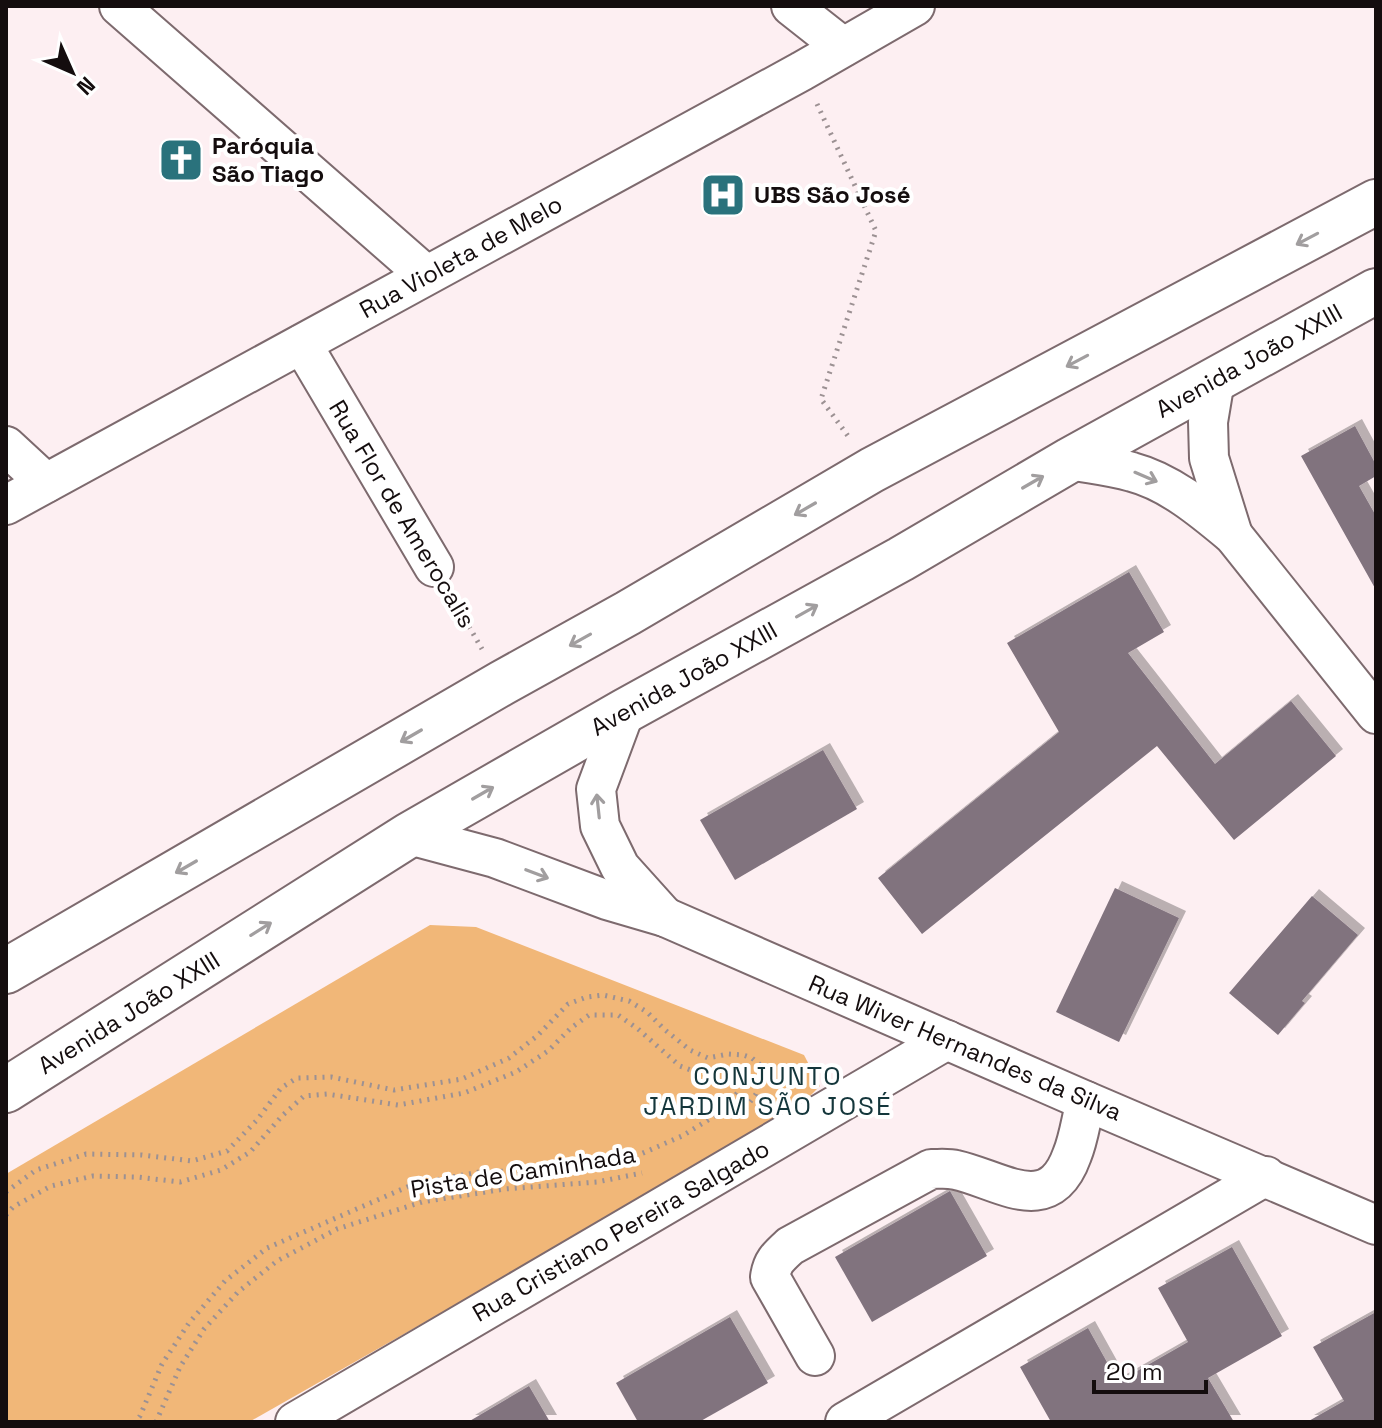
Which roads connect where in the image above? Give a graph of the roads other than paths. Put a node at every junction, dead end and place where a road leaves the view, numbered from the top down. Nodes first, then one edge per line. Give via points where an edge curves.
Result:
1 (119, 6) edge
2 (791, 6) edge
3 (915, 6) edge
4 (843, 47) junction
5 (1376, 202) edge
6 (426, 275) junction
7 (1376, 291) edge
8 (302, 344) junction
9 (1215, 380) junction
10 (6, 446) edge
11 (1070, 460) junction
12 (46, 483) junction
13 (6, 505) edge
14 (1233, 535) junction
15 (434, 567) road end
16 (625, 711) junction
17 (1376, 714) edge
18 (409, 835) junction
19 (665, 917) junction
20 (6, 971) edge
21 (947, 1040) junction
22 (6, 1090) edge
23 (1086, 1101) junction
24 (1266, 1176) junction
25 (1376, 1225) edge
26 (815, 1356) dead end
27 (295, 1422) edge
28 (845, 1422) edge

1 - 6 street
2 - 4 street
3 - 4 street, Rua Violeta de Melo
4 - 6 street, Rua Violeta de Melo
5 -> 20 main road via 872,470
6 - 8 street, Rua Violeta de Melo
7 - 9 main road, Avenida João XXIII
8 - 12 street, Rua Violeta de Melo
8 - 15 street, Rua Flor de Amerocalis
9 - 11 main road, Avenida João XXIII
9 - 14 street via 1209,458
10 - 12 street
11 -> 14 street via 1134,472 1166,486
16 -> 11 main road, Avenida João XXIII
12 - 13 street, Rua Violeta de Melo
14 - 17 street
18 -> 16 main road, Avenida João XXIII
19 -> 16 street, Rua Wiver Hernandes da Silva via 620,867 600,826 596,789
18 -> 19 street, Rua Wiver Hernandes da Silva via 495,858
22 -> 18 main road, Avenida João XXIII
19 - 21 street, Rua Wiver Hernandes da Silva
21 - 23 street, Rua Wiver Hernandes da Silva
21 - 27 street, Rua Cristiano Pereira Salgado
23 - 24 street, Rua Wiver Hernandes da Silva
23 - 26 street via 1072,1157 1060,1178 1042,1191 1024,1192 953,1169 931,1169 780,1255 770,1277
24 - 25 street, Rua Wiver Hernandes da Silva
24 - 28 street

